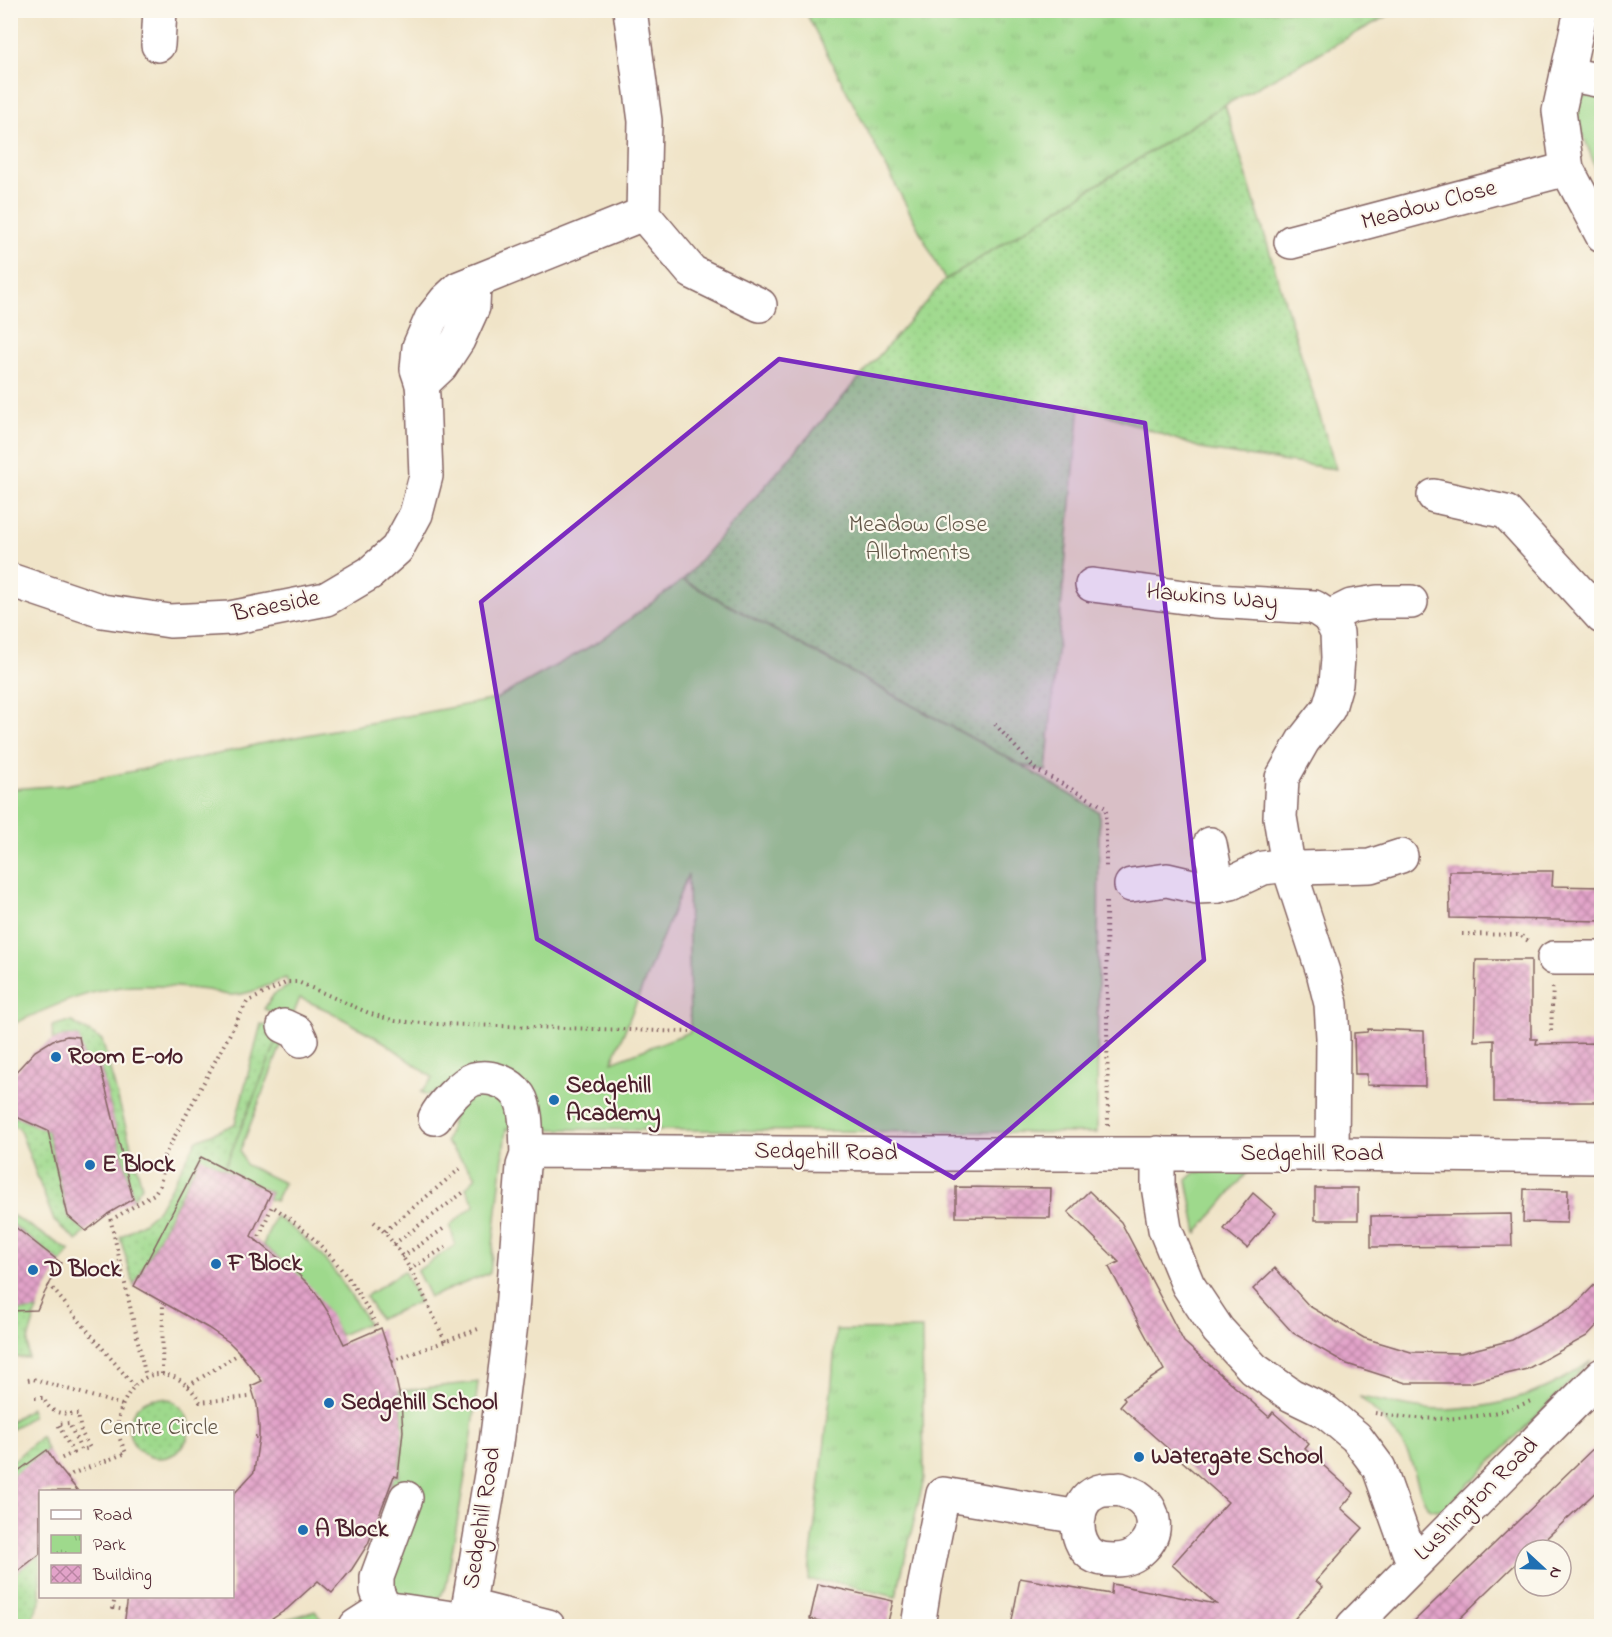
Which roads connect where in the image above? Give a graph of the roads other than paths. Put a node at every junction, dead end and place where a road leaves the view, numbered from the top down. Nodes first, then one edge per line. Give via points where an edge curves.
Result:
1 (160, 10) edge
2 (630, 10) edge
3 (1581, 10) edge
4 (158, 45) dead end
5 (1566, 74) junction
6 (1602, 81) edge
7 (1567, 169) junction
8 (643, 214) junction
9 (1602, 235) edge
10 (1291, 242) dead end
11 (760, 305) dead end
12 (1434, 496) dead end
13 (10, 580) edge
14 (1092, 585) dead end
15 (1411, 602) dead end
16 (1329, 617) junction
17 (1602, 617) edge
18 (1210, 844) dead end
19 (1401, 856) dead end
20 (1288, 865) junction
21 (1114, 882) road end
22 (1218, 886) junction
23 (1554, 958) road end
24 (1602, 958) edge
25 (435, 1118) dead end
26 (1158, 1153) junction
27 (1332, 1154) junction
28 (527, 1155) junction
29 (1602, 1157) edge
30 (1602, 1375) edge
31 (405, 1497) dead end
32 (1079, 1518) dead end
33 (1416, 1562) junction
34 (384, 1608) junction
35 (467, 1617) edge
36 (356, 1626) edge
37 (548, 1626) edge
38 (918, 1626) edge
39 (1353, 1626) edge

1 - 4 street
2 - 8 street via 645,121
3 - 5 street
5 - 6 street
5 - 7 street via 1559,111
7 - 9 street
7 - 10 street, Meadow Close
8 - 11 street via 692,272
8 - 13 street, Braeside via 474,282 473,307 458,340 441,366 422,384 426,476 416,514 397,549 370,573 326,599 230,618 170,621 102,611
12 - 17 street via 1506,512
14 - 16 street, Hawkins Way via 1215,601 1314,606
15 - 16 street via 1351,606
16 - 20 street via 1337,633 1338,658 1329,708 1303,741 1282,778 1280,818
18 - 22 street
19 - 20 street via 1370,866
20 - 22 street via 1263,868
20 - 27 street via 1331,1004
21 - 22 street via 1167,880 1197,887
23 - 24 street
25 - 28 street via 455,1093 473,1080 493,1079 508,1084 519,1096 524,1112
26 - 27 street, Sedgehill Road
26 - 28 street, Sedgehill Road via 539,1151
26 - 33 street via 1158,1186 1165,1229 1188,1285 1218,1330 1254,1369 1291,1395 1326,1412 1356,1437 1379,1468
27 - 29 street, Sedgehill Road
28 - 35 street, Sedgehill Road via 495,1451
30 - 33 street, Lushington Road
31 - 34 street via 377,1577 377,1591
32 - 38 street via 943,1494
33 - 39 street, Lushington Road
34 - 35 street
34 - 36 street
35 - 37 street

